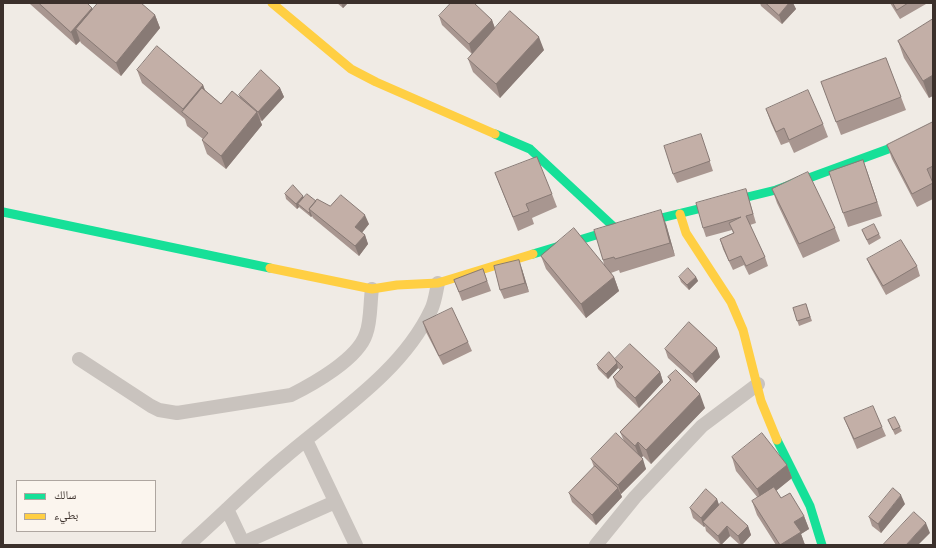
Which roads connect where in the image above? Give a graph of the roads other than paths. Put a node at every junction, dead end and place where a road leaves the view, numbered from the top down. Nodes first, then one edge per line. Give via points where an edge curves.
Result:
1 (272, 3) edge
2 (933, 129) edge
3 (3, 212) edge
4 (680, 214) junction
5 (616, 229) junction
6 (438, 283) junction
7 (372, 289) junction
8 (79, 359) dead end
9 (758, 384) junction
10 (306, 440) junction
11 (335, 502) junction
12 (227, 509) junction
13 (244, 544) edge
14 (188, 545) edge
15 (356, 545) edge
16 (596, 545) edge
17 (822, 545) edge

1 - 5 main road via 351,69 530,149
2 - 4 main road via 891,148 776,190
3 - 7 main road
4 - 5 main road
4 - 9 main road via 686,233 731,302 743,330
5 - 6 main road
6 - 7 main road
6 - 10 street via 432,308 420,332 392,366
7 - 8 street via 366,334 357,351 308,387 291,396 177,413 159,410 138,399
9 - 16 street via 702,426 635,497
9 - 17 main road via 761,401 773,432 810,506
10 - 11 street
10 - 12 street
11 - 13 street
11 - 15 street
12 - 13 street
12 - 14 street

